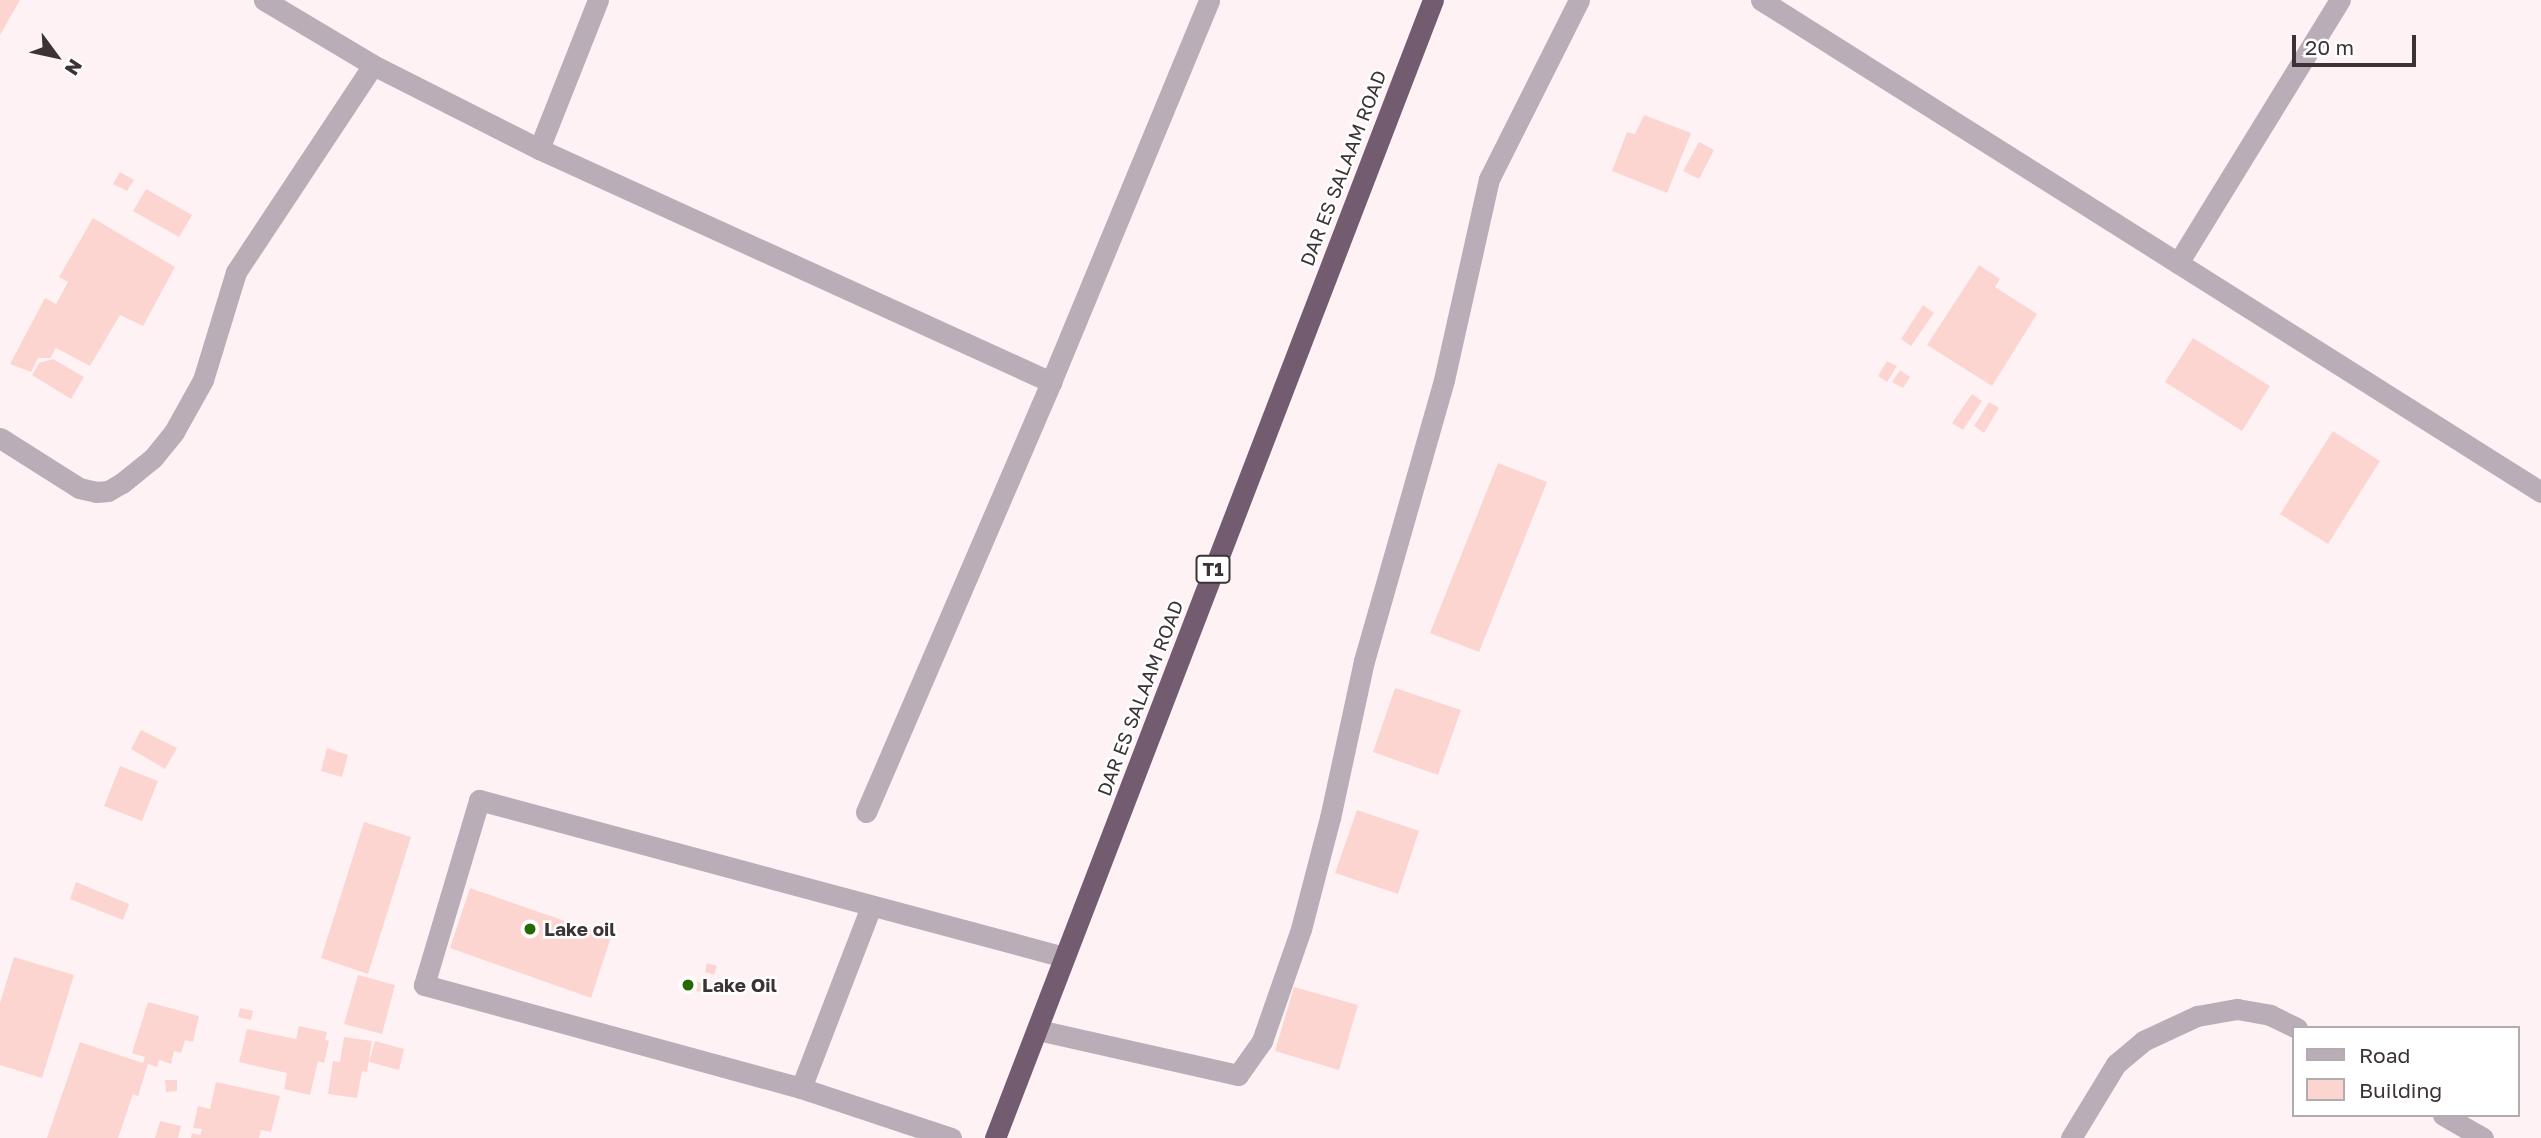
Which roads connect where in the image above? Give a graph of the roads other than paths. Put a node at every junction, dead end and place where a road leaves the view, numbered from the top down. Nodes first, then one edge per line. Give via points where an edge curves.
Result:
1 (264, 0) edge
2 (598, 0) edge
3 (1209, 0) edge
4 (1433, 0) edge
5 (1579, 0) edge
6 (1761, 0) edge
7 (2340, 0) edge
8 (373, 65) junction
9 (539, 149) junction
10 (2178, 263) junction
11 (1051, 382) junction
12 (0, 438) edge
13 (2541, 492) edge
14 (866, 812) dead end
15 (871, 907) junction
16 (1064, 957) junction
17 (2293, 1026) edge
18 (1038, 1030) junction
19 (801, 1088) junction
20 (2446, 1117) edge
21 (951, 1138) edge
22 (995, 1138) edge
23 (2071, 1138) edge
24 (2483, 1138) edge

1 - 8 street
2 - 9 street
3 - 11 street
4 - 16 highway, DAR ES SALAAM ROAD / T1
5 - 18 street via 1489,179 1444,380 1364,661 1301,929 1262,1041 1238,1075
6 - 10 street
7 - 10 street
8 - 9 street
8 - 12 street via 236,272 203,380 174,432 153,458 122,483 96,492 79,488
9 - 11 street
10 - 13 street
11 - 14 street
15 - 16 street
15 - 19 street
15 - 19 street via 479,800 424,985
16 - 18 highway, DAR ES SALAAM ROAD / T1
17 - 23 street via 2270,1015 2236,1009 2197,1016 2143,1041 2116,1064
18 - 22 highway, DAR ES SALAAM ROAD / T1
19 - 21 street
20 - 24 street

